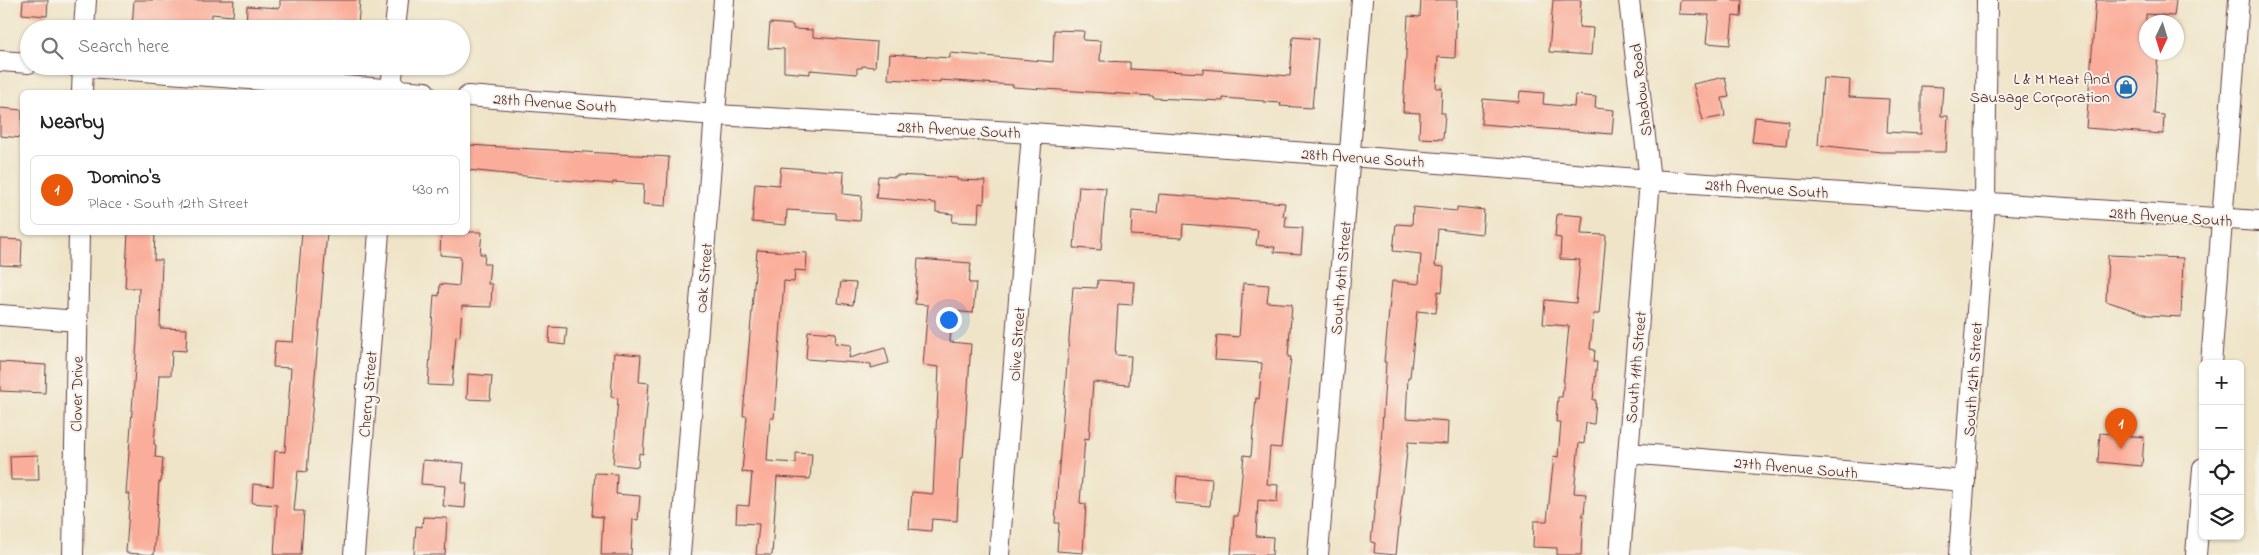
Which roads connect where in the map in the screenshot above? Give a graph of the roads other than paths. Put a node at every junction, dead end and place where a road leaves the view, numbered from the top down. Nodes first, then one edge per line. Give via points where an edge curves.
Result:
1 (86, 0) edge
2 (398, 0) edge
3 (724, 0) edge
4 (1362, 0) edge
5 (1629, 0) edge
6 (1987, 0) edge
7 (2239, 0) edge
8 (85, 20) edge
9 (397, 20) edge
10 (0, 61) edge
11 (20, 62) edge
12 (82, 75) edge
13 (193, 75) edge
14 (392, 75) edge
15 (82, 90) edge
16 (379, 90) edge
17 (391, 90) edge
18 (470, 96) edge
19 (716, 115) junction
20 (1032, 134) junction
21 (1350, 156) junction
22 (1650, 180) junction
23 (1985, 202) junction
24 (2222, 220) junction
25 (2259, 221) edge
26 (79, 235) edge
27 (379, 235) edge
28 (0, 315) edge
29 (78, 321) junction
30 (2211, 360) edge
31 (1628, 453) junction
32 (1965, 481) junction
33 (2201, 495) edge
34 (73, 555) edge
35 (354, 555) edge
36 (680, 555) edge
37 (999, 555) edge
38 (1318, 555) edge
39 (1620, 555) edge
40 (1959, 555) edge
41 (2196, 555) edge

1 - 8 street
2 - 9 street
3 - 19 street, Oak Street
4 - 21 street, South 10th Street
5 - 22 street, Shadow Road
6 - 23 street, South 12th Street
7 - 24 street
10 - 11 street
12 - 15 street
13 - 16 street
14 - 17 street
18 - 19 street, 28th Avenue South
19 - 20 street, 28th Avenue South
19 - 36 street, Oak Street
20 - 21 street, 28th Avenue South
20 - 37 street, Olive Street
21 - 22 street, 28th Avenue South
21 - 38 street, South 10th Street
22 - 23 street, 28th Avenue South
22 - 31 street, South 11th Street
23 - 24 street, 28th Avenue South
23 - 32 street, South 12th Street
24 - 25 street, 28th Avenue South
24 - 30 street
26 - 29 street, Clover Drive
27 - 35 street, Cherry Street
28 - 29 street
29 - 34 street, Clover Drive
31 - 32 street, 27th Avenue South
31 - 39 street, South 11th Street
32 - 40 street, South 12th Street
33 - 41 street

